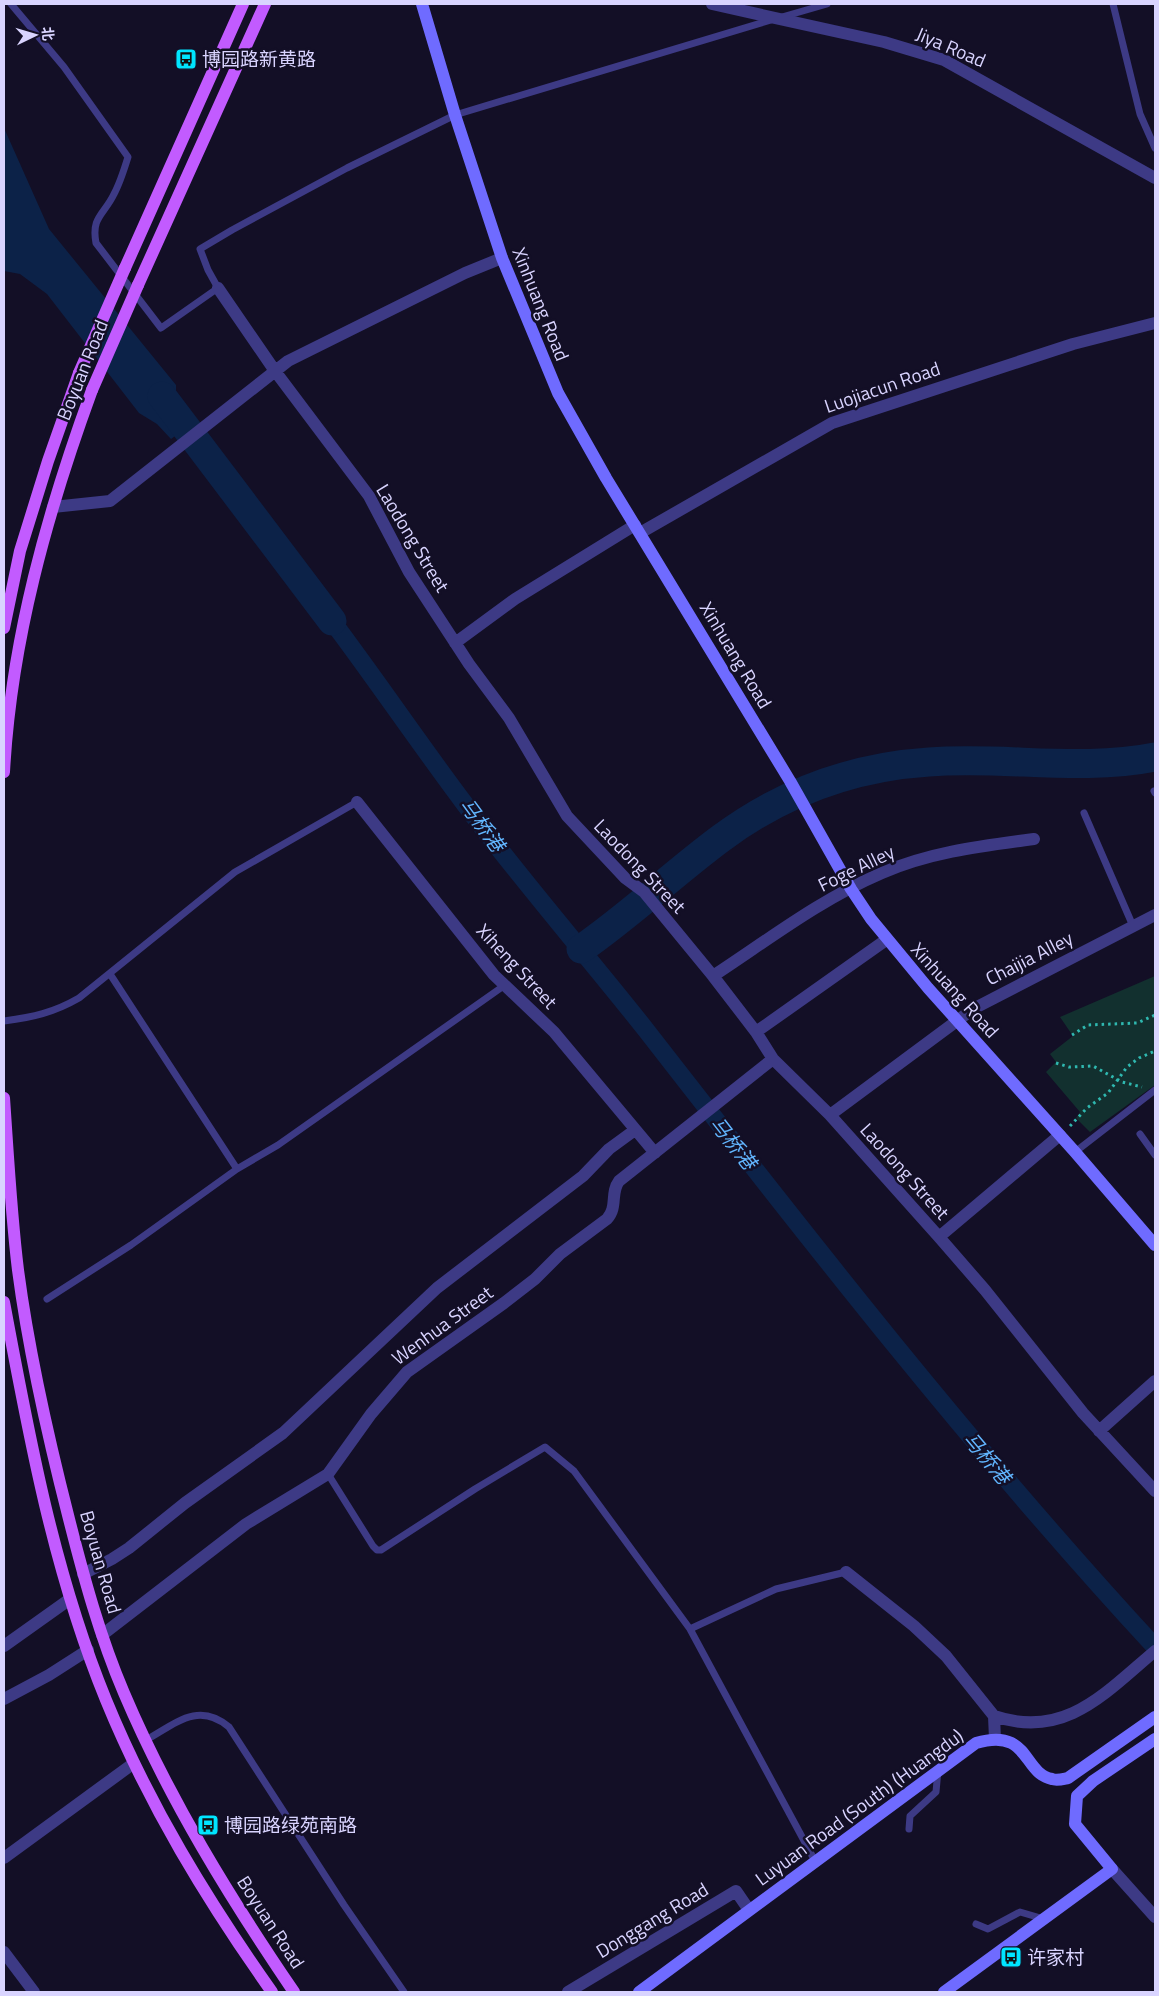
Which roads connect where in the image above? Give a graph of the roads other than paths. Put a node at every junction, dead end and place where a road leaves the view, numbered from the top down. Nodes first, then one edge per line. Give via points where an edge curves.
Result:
1 (11, 4) edge
2 (243, 4) edge
3 (265, 4) edge
4 (422, 4) edge
5 (712, 4) edge
6 (827, 4) edge
7 (1113, 4) edge
8 (778, 18) junction
9 (455, 115) junction
10 (1155, 148) edge
11 (1155, 178) edge
12 (502, 258) junction
13 (218, 288) junction
14 (1155, 323) edge
15 (275, 371) junction
16 (53, 507) junction
17 (637, 529) junction
18 (4, 628) edge
19 (455, 643) junction
20 (4, 772) edge
21 (356, 802) joint
22 (1084, 813) dead end
23 (1034, 839) dead end
24 (851, 889) junction
25 (1155, 915) edge
26 (1134, 926) junction
27 (886, 940) junction
28 (110, 974) junction
29 (713, 976) junction
30 (504, 985) junction
31 (956, 1020) junction
32 (4, 1021) edge
33 (756, 1032) junction
34 (773, 1059) junction
35 (1154, 1091) edge
36 (4, 1098) edge
37 (830, 1115) junction
38 (635, 1130) junction
39 (1140, 1134) dead end
40 (1060, 1135) junction
41 (1075, 1152) junction
42 (655, 1153) junction
43 (1155, 1155) edge
44 (237, 1169) junction
45 (939, 1237) junction
46 (1153, 1238) edge
47 (47, 1300) dead end
48 (4, 1302) edge
49 (1155, 1381) edge
50 (1100, 1431) junction
51 (328, 1474) junction
52 (1155, 1491) edge
53 (846, 1572) joint
54 (83, 1574) junction
55 (70, 1599) junction
56 (690, 1629) junction
57 (102, 1636) junction
58 (4, 1646) edge
59 (88, 1650) junction
60 (1155, 1651) edge
61 (4, 1699) edge
62 (994, 1716) junction
63 (1155, 1717) edge
64 (995, 1739) junction
65 (1155, 1739) edge
66 (146, 1740) junction
67 (134, 1763) junction
68 (938, 1770) junction
69 (909, 1829) dead end
70 (4, 1858) edge
71 (815, 1861) junction
72 (1112, 1869) junction
73 (750, 1910) junction
74 (1155, 1917) edge
75 (1044, 1919) junction
76 (976, 1924) dead end
77 (4, 1952) edge
78 (34, 1992) edge
79 (272, 1992) edge
80 (294, 1992) edge
81 (404, 1992) edge
82 (568, 1992) edge
83 (638, 1992) edge
84 (944, 1992) edge

1 - 13 lane via 64,67 128,157 114,196 96,221 96,243 161,328
2 - 18 main road, Boyuan Road, bridge via 80,373 20,551
3 - 16 main road, Boyuan Road, bridge via 92,390
4 - 9 street, Xinhuang Road
5 - 8 street, Jiya Road
6 - 8 lane
7 - 10 lane via 1140,114
8 - 9 lane
8 - 11 street, Jiya Road via 884,42 944,60
9 - 12 street, Xinhuang Road
9 - 13 lane via 347,168 200,249
12 - 15 street via 302,353
12 - 17 street, Xinhuang Road via 558,393
13 - 15 street, Laodong Street
14 - 17 street, Luojiacun Road via 1073,344 832,423
15 - 16 street via 110,501
15 - 19 street, Laodong Street via 369,496 409,572
16 - 20 main road, Boyuan Road via 38,557 20,644 6,734
17 - 19 street, Luojiacun Road via 515,599
17 - 24 street, Xinhuang Road via 790,780
19 - 29 street, Laodong Street via 509,718 567,816 625,878 644,892
21 - 28 lane via 235,872
21 - 30 street, Xiheng Street
22 - 26 lane
23 - 24 street, Foge Alley via 933,856 882,873
24 - 27 street, Xinhuang Road
24 - 29 street, Foge Alley via 787,925
25 - 26 street, Chaijia Alley
26 - 31 street, Chaijia Alley via 998,994
27 - 31 street, Xinhuang Road
27 - 33 street
28 - 32 lane via 61,1008 43,1015
28 - 44 lane
29 - 33 street, Laodong Street
30 - 38 street, Xiheng Street via 554,1032
30 - 44 lane via 278,1145
31 - 37 street, Chaijia Alley
31 - 40 street, Xinhuang Road
33 - 34 street, Laodong Street
34 - 37 street, Laodong Street
34 - 42 street, Wenhua Street
35 - 41 lane
36 - 54 main road, Boyuan Road via 18,1270 55,1464
37 - 45 street, Laodong Street
38 - 42 street, Xiheng Street
38 - 54 street via 609,1149 582,1176 437,1288 283,1433 185,1503 129,1548
39 - 43 lane
40 - 41 street, Xinhuang Road
40 - 45 street
41 - 46 street, Xinhuang Road
42 - 51 street, Wenhua Street via 615,1187 614,1207 607,1219 560,1254 535,1280 407,1372 371,1414
44 - 47 lane
45 - 50 street, Laodong Street
48 - 55 main road, Boyuan Road via 36,1469
49 - 50 street
50 - 52 street, Laodong Street
51 - 56 lane via 373,1546 382,1550 545,1447 574,1472
51 - 57 street, Wenhua Street via 246,1524
53 - 56 lane via 776,1589
53 - 62 street via 934,1644
54 - 57 main road, Boyuan Road
55 - 58 street
55 - 59 main road, Boyuan Road
56 - 71 lane
57 - 66 main road, Boyuan Road
59 - 61 street
59 - 67 main road, Boyuan Road
60 - 62 street via 1111,1688 1073,1714 1052,1722 1018,1723
62 - 64 street
63 - 64 street, Luyuan Road (South) (Huangdu) via 1068,1778 1053,1780 1042,1775 1016,1746 1006,1740
64 - 68 street, Luyuan Road (South) (Huangdu) via 968,1747
65 - 72 street via 1092,1781 1077,1796 1075,1824
66 - 80 main road, Boyuan Road via 241,1914
66 - 81 lane via 199,1713 213,1715 229,1727
67 - 70 street
67 - 79 main road, Boyuan Road via 168,1829 225,1925
68 - 69 lane via 936,1792 910,1816
68 - 71 street, Luyuan Road (South) (Huangdu)
71 - 73 street, Luyuan Road (South) (Huangdu)
72 - 74 street
72 - 75 street
73 - 82 street, Donggang Road via 736,1891
73 - 83 street, Luyuan Road (South) (Huangdu)
75 - 76 lane via 1020,1912 992,1927 983,1929
75 - 84 street
77 - 78 street

